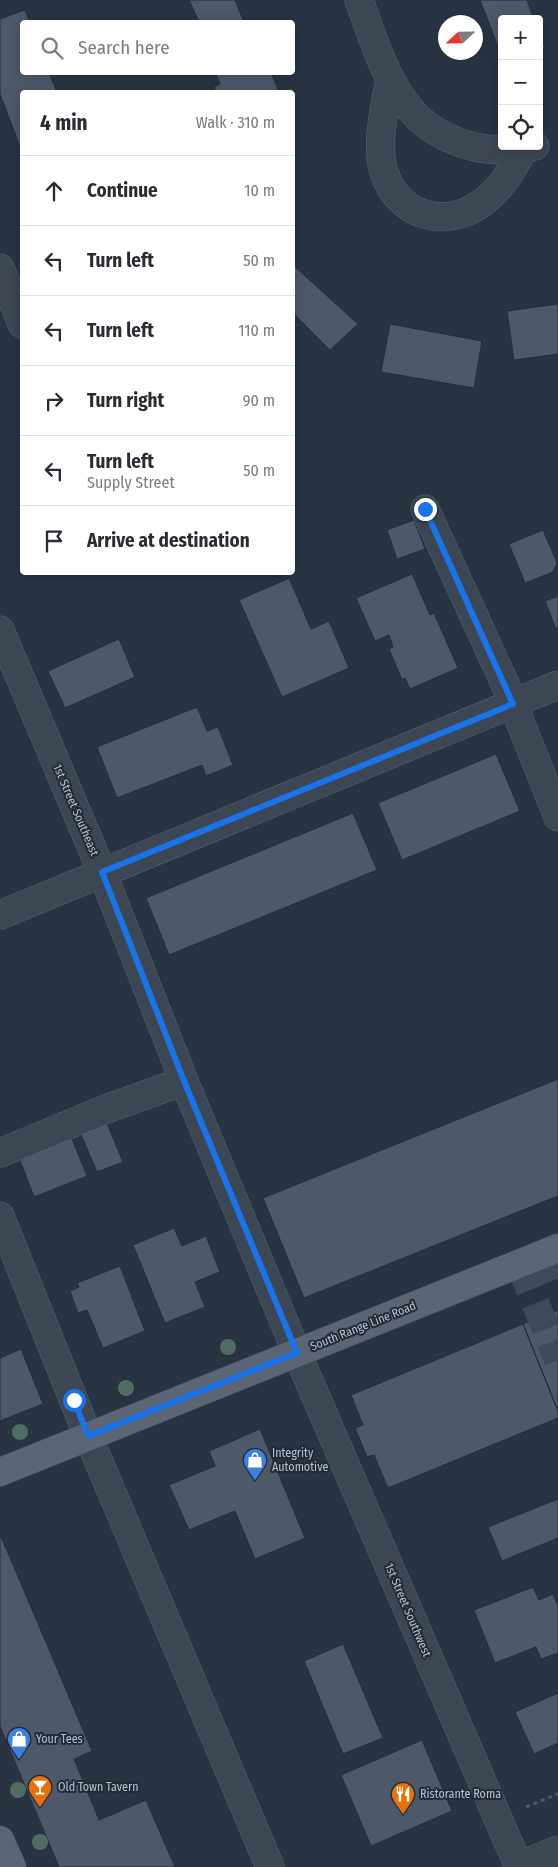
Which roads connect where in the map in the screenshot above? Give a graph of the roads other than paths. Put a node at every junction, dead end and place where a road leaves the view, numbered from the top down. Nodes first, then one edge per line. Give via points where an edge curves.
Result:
1 (359, 0) edge
2 (390, 78) junction
3 (558, 140) edge
4 (543, 144) edge
5 (514, 150) edge
6 (531, 150) edge
7 (0, 268) edge
8 (20, 319) edge
9 (425, 509) dead end
10 (0, 630) edge
11 (558, 685) edge
12 (513, 704) junction
13 (558, 816) edge
14 (102, 872) junction
15 (0, 915) edge
16 (184, 1081) junction
17 (0, 1153) edge
18 (0, 1216) edge
19 (558, 1248) edge
20 (297, 1353) junction
21 (88, 1436) junction
22 (0, 1472) edge
23 (0, 1840) edge
24 (558, 1850) edge
25 (12, 1867) edge
26 (270, 1867) edge
27 (518, 1867) edge

1 - 2 street
2 - 5 street via 406,104 423,122 454,140 480,149
2 - 6 street via 381,152 387,180 402,202 424,216 448,218 467,212 487,200
3 - 4 street
7 - 8 street
9 - 12 street
10 - 14 street, 1st Street Southeast
11 - 12 street
12 - 13 street
12 - 14 street
14 - 15 street
14 - 16 street, 1st Street Southeast
16 - 17 street
16 - 20 street, 1st Street Southeast
18 - 21 street
19 - 20 main road, South Range Line Road
20 - 21 main road, South Range Line Road
20 - 27 street, 1st Street Southwest
21 - 22 main road, South Range Line Road
21 - 26 street
23 - 25 main road
24 - 27 street

